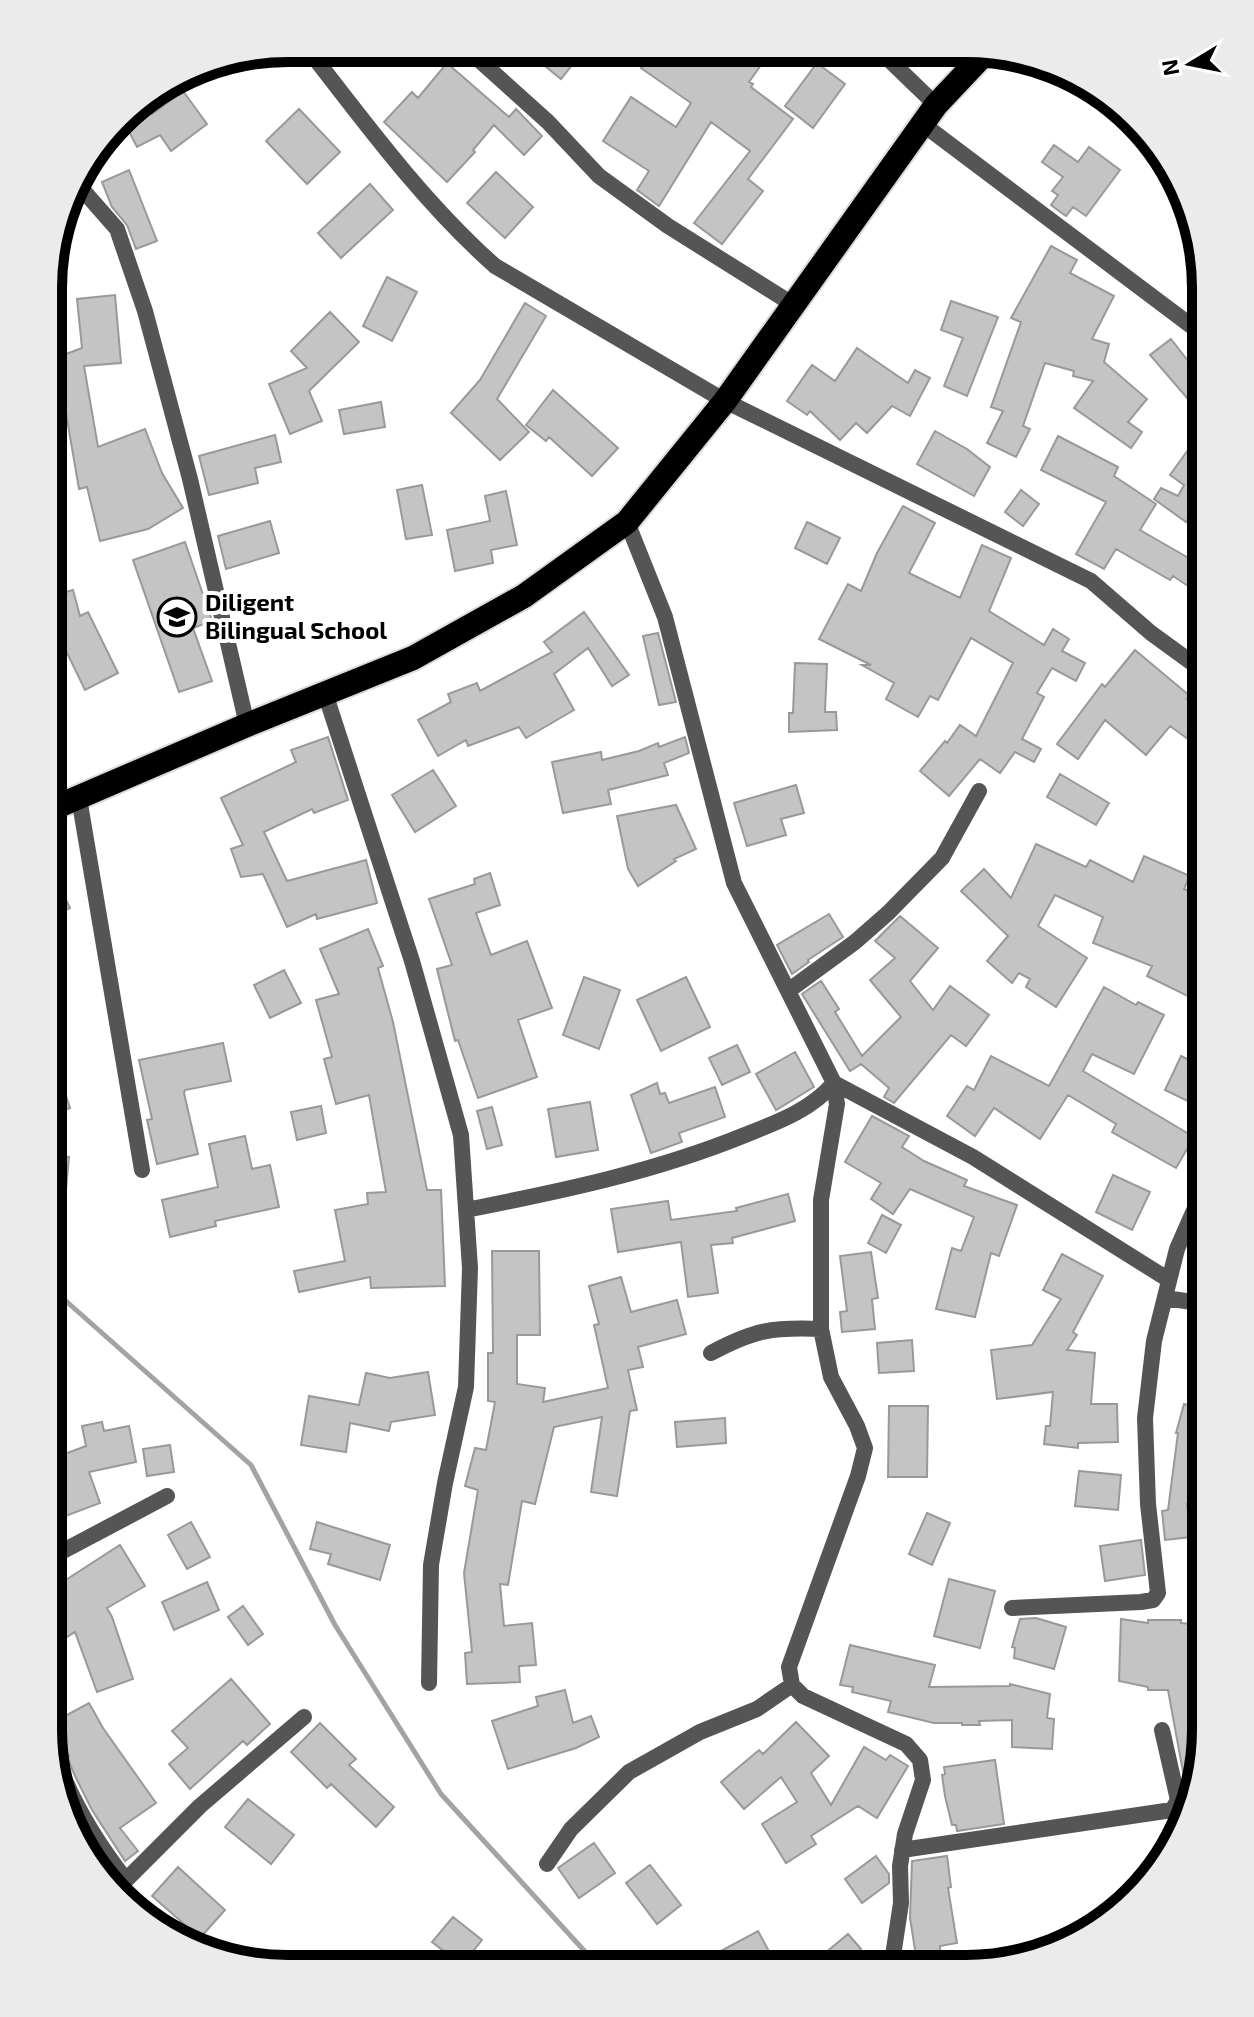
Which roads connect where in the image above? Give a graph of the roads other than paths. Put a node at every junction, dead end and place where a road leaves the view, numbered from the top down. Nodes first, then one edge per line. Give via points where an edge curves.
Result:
1 (318, 62) edge
2 (481, 62) edge
3 (889, 62) edge
4 (976, 63) edge
5 (930, 115) junction
6 (84, 191) edge
7 (794, 305) junction
8 (1192, 326) edge
9 (725, 401) junction
10 (627, 522) junction
11 (1192, 663) edge
12 (325, 693) junction
13 (247, 725) junction
14 (979, 791) dead end
15 (79, 798) junction
16 (62, 805) edge
17 (788, 991) junction
18 (834, 1083) junction
19 (142, 1170) dead end
20 (466, 1210) junction
21 (1192, 1215) edge
22 (1169, 1280) junction
23 (1165, 1298) junction
24 (1192, 1302) edge
25 (821, 1329) junction
26 (711, 1353) dead end
27 (167, 1496) dead end
28 (62, 1552) edge
29 (1012, 1608) dead end
30 (429, 1683) dead end
31 (792, 1685) junction
32 (304, 1717) dead end
33 (1162, 1730) dead end
34 (73, 1797) edge
35 (902, 1850) junction
36 (547, 1864) dead end
37 (119, 1878) edge
38 (123, 1883) edge
39 (893, 1955) edge

1 - 9 street via 394,159 495,266
2 - 7 street via 599,176
3 - 5 street
4 - 5 highway
5 - 7 highway
5 - 8 street
6 - 13 street via 117,229 145,311
7 - 9 highway
9 - 10 highway
9 - 11 street via 1091,581
10 - 12 highway via 524,596 413,658
10 - 17 street via 665,617 734,883
12 - 13 highway
12 - 20 street via 412,961 461,1135
13 - 15 highway
14 - 17 street via 942,858 855,942
15 - 16 highway
15 - 19 street
17 - 18 street
18 - 20 street via 791,1116 694,1156 597,1184
18 - 22 street via 973,1157
18 - 25 street via 837,1104 821,1200
20 - 30 street via 466,1387 431,1565
21 - 22 street
22 - 23 street
23 - 24 street
23 - 29 street via 1145,1418 1158,1593 1141,1602
25 - 26 street via 782,1327 742,1336
25 - 31 street via 831,1377 865,1448 789,1667
27 - 28 street
31 - 35 street via 803,1696 906,1744 920,1760 923,1780
31 - 36 street via 757,1709 700,1732 629,1772 571,1829
32 - 38 street via 200,1806
33 - 35 street via 1178,1800 1172,1810
34 - 37 street
35 - 39 street

